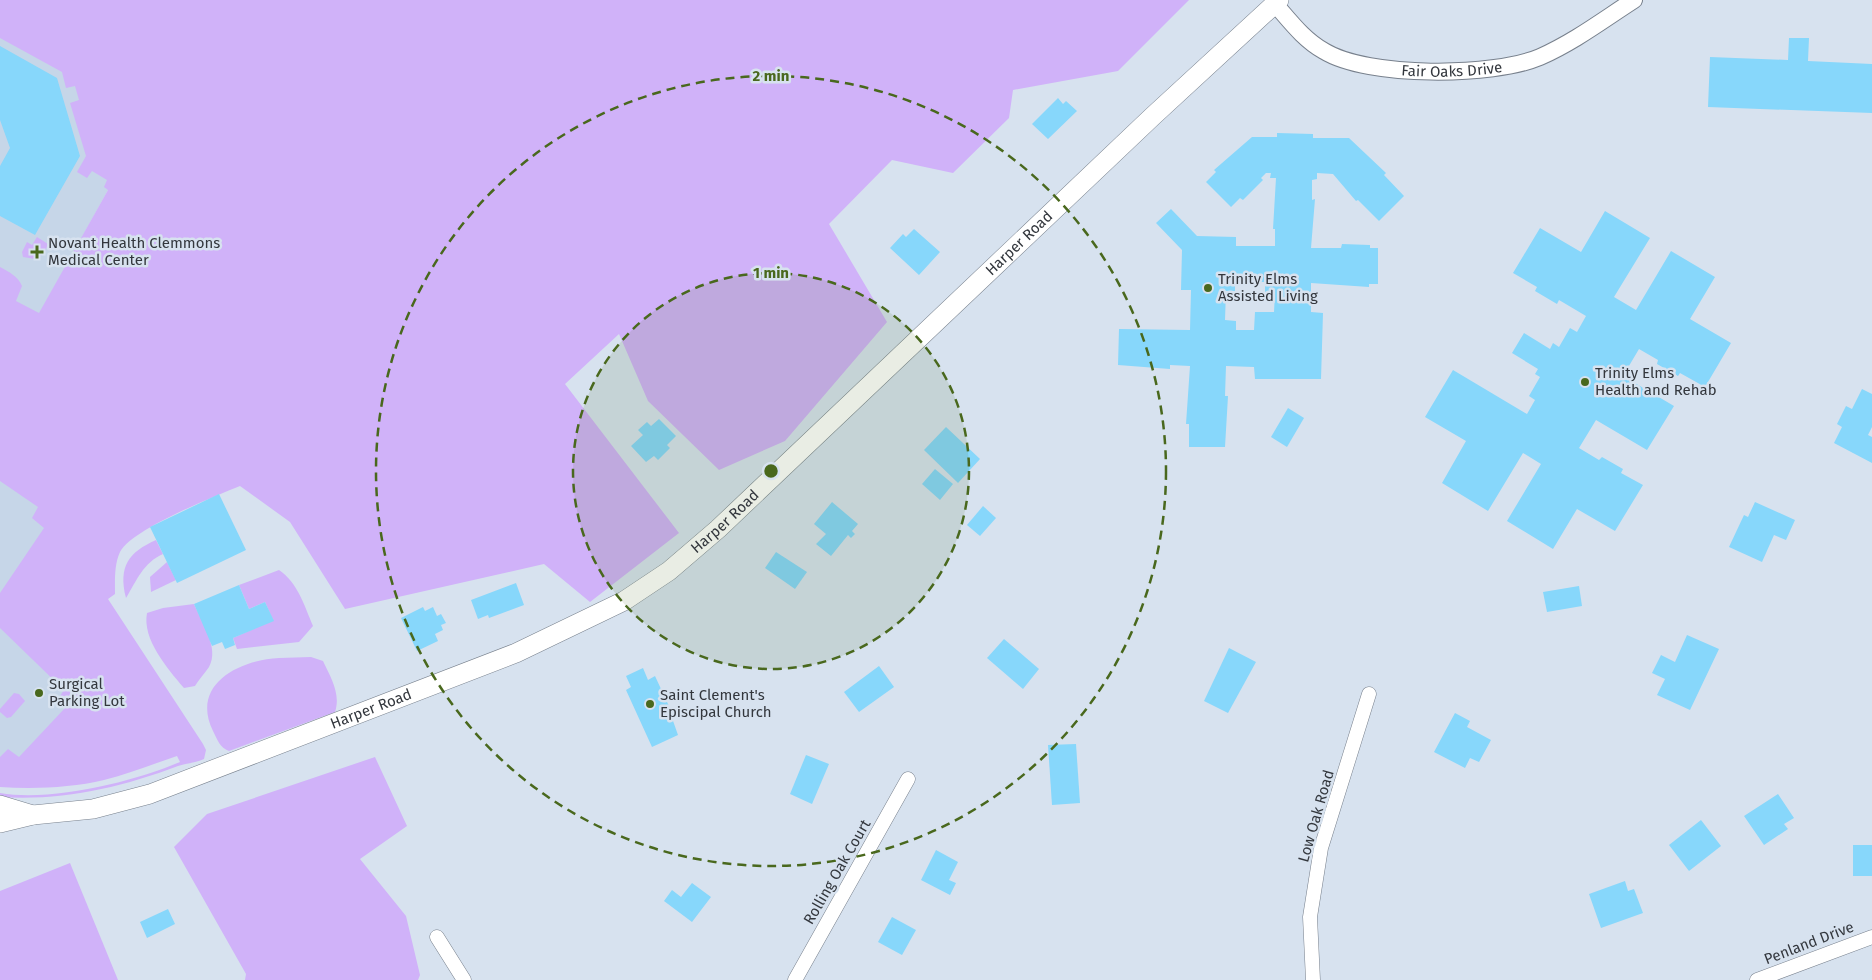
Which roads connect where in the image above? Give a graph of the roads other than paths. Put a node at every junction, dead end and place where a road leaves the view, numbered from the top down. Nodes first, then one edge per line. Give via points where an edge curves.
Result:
1 (1634, 0) edge
2 (1277, 2) edge
3 (1369, 694) dead end
4 (908, 779) dead end
5 (0, 805) edge
6 (33, 816) junction
7 (0, 823) edge
8 (437, 937) dead end
9 (1872, 937) edge
10 (464, 980) edge
11 (795, 980) edge
12 (1313, 980) edge
13 (1757, 980) edge

1 - 2 street, Fair Oaks Drive via 1575,39 1538,57 1502,67 1460,71 1384,68 1340,59 1305,38
2 - 6 main road, Harper Road via 718,529 669,571 624,601 516,653 150,794 93,809
3 - 12 street, Low Oak Road via 1321,848 1310,917
4 - 11 street, Rolling Oak Court
5 - 6 main road, Harper Road
6 - 7 main road, Harper Road
8 - 10 street
9 - 13 street, Penland Drive

